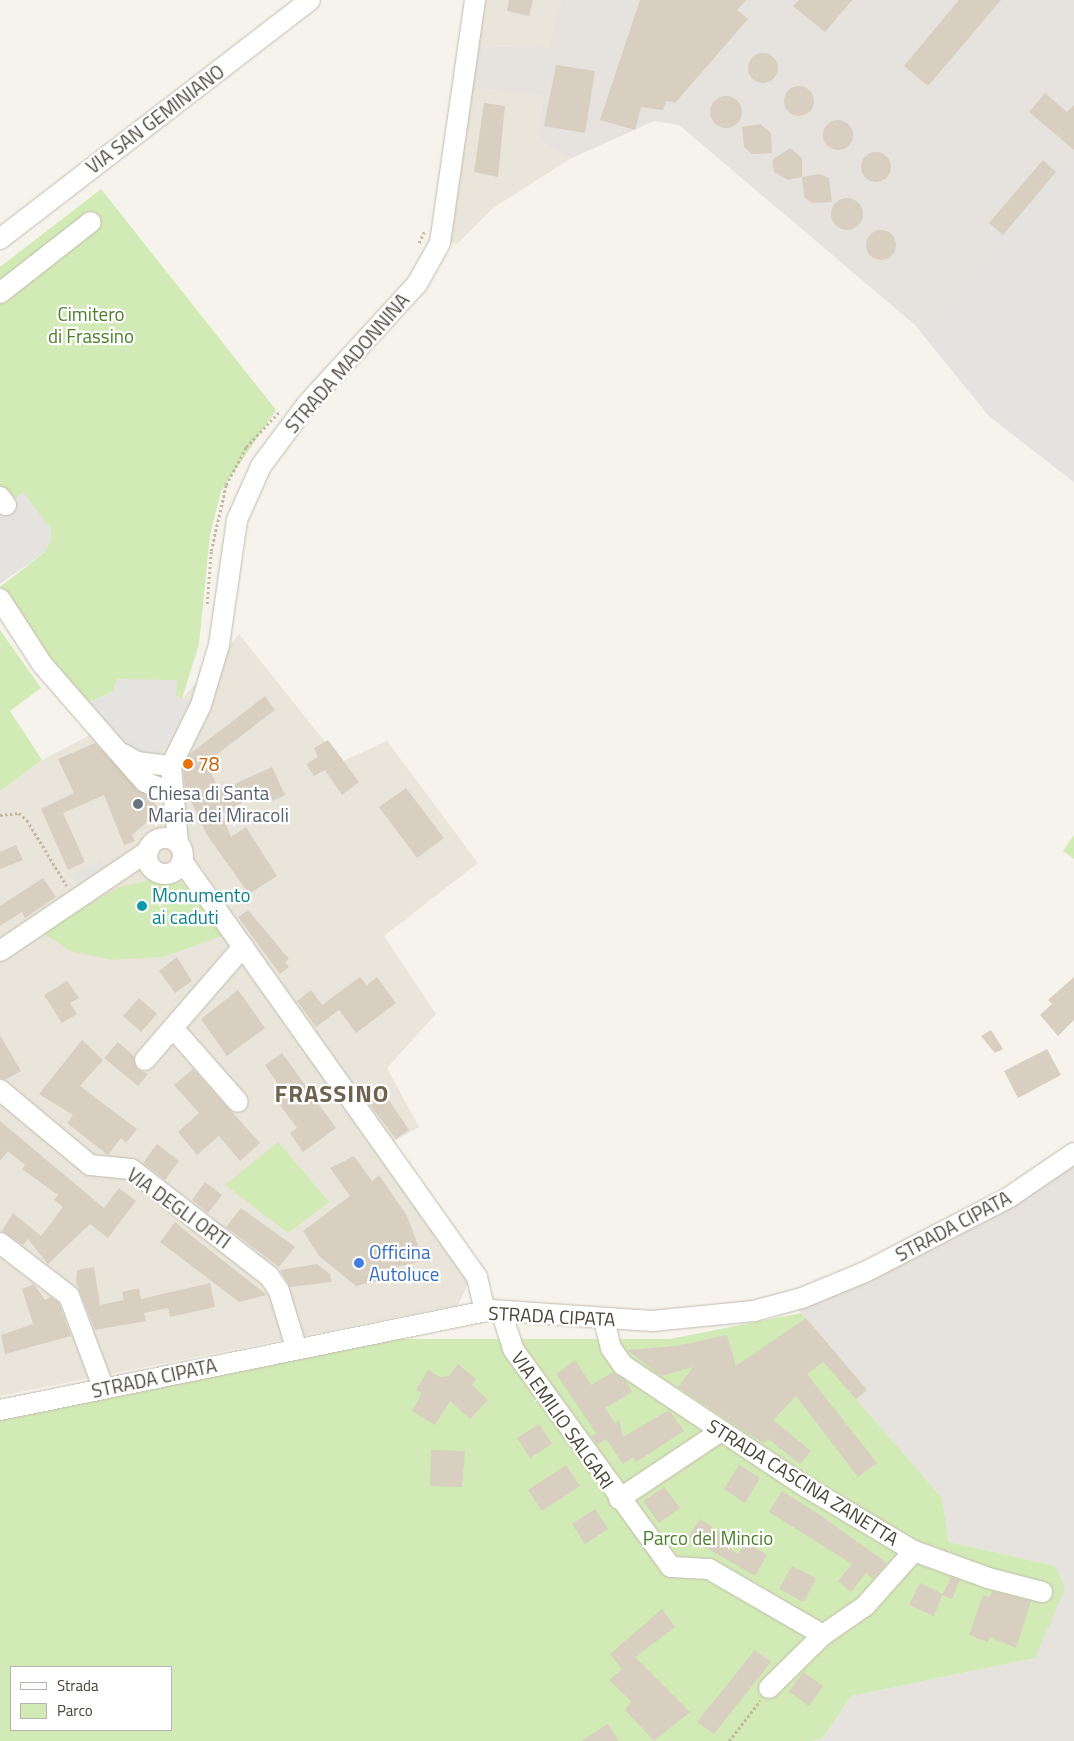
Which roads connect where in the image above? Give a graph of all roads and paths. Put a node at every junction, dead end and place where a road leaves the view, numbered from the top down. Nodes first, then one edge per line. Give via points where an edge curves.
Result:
1 (310, 0) edge
2 (475, 0) edge
3 (91, 222) dead end
4 (0, 239) edge
5 (0, 293) edge
6 (0, 599) edge
7 (120, 752) junction
8 (171, 766) junction
9 (173, 802) junction
10 (0, 815) edge
11 (166, 856) junction
12 (76, 900) junction
13 (242, 948) junction
14 (0, 951) edge
15 (173, 1028) junction
16 (145, 1060) dead end
17 (0, 1090) edge
18 (238, 1102) dead end
19 (1074, 1152) edge
20 (0, 1244) edge
21 (493, 1311) junction
22 (604, 1320) junction
23 (296, 1347) junction
24 (104, 1389) junction
25 (0, 1410) edge
26 (721, 1431) junction
27 (619, 1499) junction
28 (914, 1551) junction
29 (1042, 1592) dead end
30 (823, 1634) junction
31 (769, 1688) joint
32 (729, 1741) edge

1 - 4 street, VIA SAN GEMINIANO
2 - 8 street, STRADA MADONNINA via 440,243 417,284 308,404 261,466 237,520 219,645 194,719
3 - 5 street
6 - 7 street via 42,664
7 - 8 street via 137,762
7 - 9 street via 146,782
8 - 9 street
9 - 11 street
10 - 12 path via 19,813 27,820
11 - 12 street via 111,878
11 - 13 street, VIA EMILIO SALGARI via 198,886
12 - 14 street
13 - 15 street
13 - 21 street, VIA EMILIO SALGARI via 476,1277
15 - 16 street
15 - 18 street
17 - 23 street, VIA DEGLI ORTI via 90,1165 132,1169 269,1276 279,1291
19 - 22 street, STRADA CIPATA via 980,1213 802,1298 713,1318
20 - 24 street via 69,1296
21 - 22 street, STRADA CIPATA
21 - 23 street, STRADA CIPATA
21 - 27 street, VIA EMILIO SALGARI via 513,1348
22 - 26 street, STRADA CASCINA ZANETTA via 611,1348 623,1365
23 - 24 street, STRADA CIPATA
24 - 25 street, STRADA CIPATA
26 - 27 street, VIA EMILIO SALGARI
26 - 28 street, STRADA CASCINA ZANETTA
27 - 30 street, VIA EMILIO SALGARI via 665,1563 674,1568 709,1569
28 - 29 street, STRADA CASCINA ZANETTA via 988,1578
28 - 30 street via 865,1606
30 - 31 street
31 - 32 path

